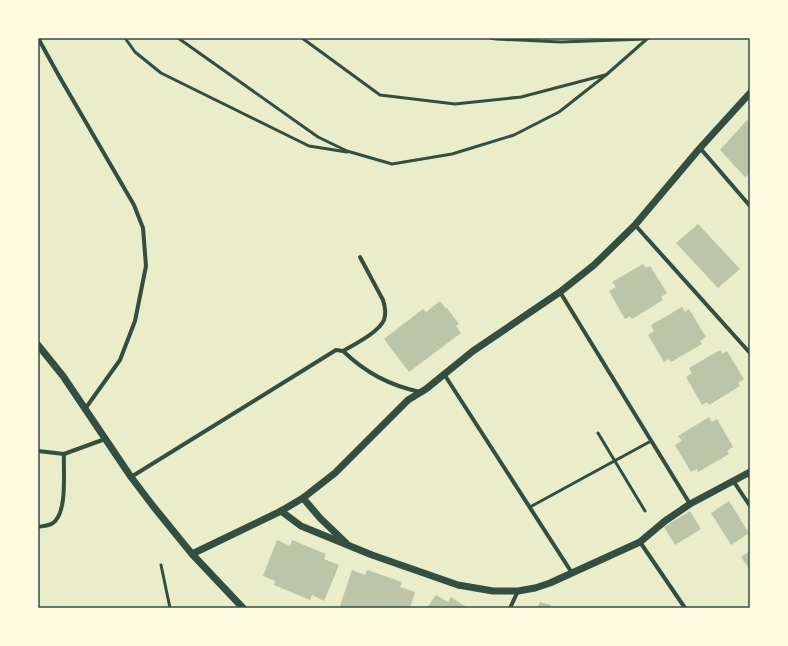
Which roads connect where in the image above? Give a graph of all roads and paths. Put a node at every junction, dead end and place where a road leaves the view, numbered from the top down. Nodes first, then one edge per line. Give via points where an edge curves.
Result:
1 (38, 38) edge
2 (125, 38) edge
3 (178, 38) edge
4 (302, 38) edge
5 (490, 38) edge
6 (647, 39) edge
7 (606, 75) junction
8 (750, 93) edge
9 (700, 148) junction
10 (358, 154) junction
11 (750, 206) edge
12 (634, 225) junction
13 (360, 257) dead end
14 (560, 292) junction
15 (39, 348) edge
16 (343, 351) junction
17 (750, 353) edge
18 (444, 374) junction
19 (420, 392) junction
20 (85, 409) junction
21 (598, 433) dead end
22 (105, 439) junction
23 (651, 441) junction
24 (38, 451) edge
25 (64, 454) junction
26 (614, 460) junction
27 (750, 472) edge
28 (131, 477) junction
29 (734, 482) junction
30 (303, 498) junction
31 (690, 504) junction
32 (750, 506) edge
33 (530, 507) junction
34 (281, 511) junction
35 (645, 511) dead end
36 (38, 527) edge
37 (640, 542) junction
38 (349, 546) junction
39 (192, 554) junction
40 (161, 565) dead end
41 (572, 573) junction
42 (518, 591) junction
43 (170, 608) edge
44 (244, 608) edge
45 (510, 608) edge
46 (685, 608) edge

1 - 20 street via 134,205 143,228 146,266 135,321 120,360
2 - 10 lane via 135,52 168,77 309,146
3 - 10 lane via 318,137
4 - 7 lane via 380,95 387,96 456,104 521,97
5 - 6 lane via 561,42
6 - 7 lane
7 - 10 lane via 560,112 514,135 452,154 392,164
8 - 9 street
9 - 11 street
9 - 12 street
12 - 14 street via 594,265
12 - 17 street
13 - 16 street via 383,300 385,318 372,333
14 - 18 street
14 - 23 street
15 - 20 street via 63,376
16 - 19 street via 370,373 402,388
16 - 28 street via 336,350
18 - 19 street
18 - 33 street
19 - 30 street via 403,405 335,473
20 - 22 street
21 - 26 lane
22 - 25 street
22 - 28 street
23 - 26 lane
23 - 31 street
24 - 25 street
25 - 36 street via 60,515 48,526
26 - 33 lane
26 - 35 lane
27 - 29 street
28 - 39 street
29 - 31 street
29 - 32 street
30 - 34 street
30 - 38 street
31 - 37 street
33 - 41 street
34 - 38 street via 301,526
34 - 39 street
37 - 41 street
37 - 46 street
38 - 42 street via 458,585 493,591
39 - 44 street
40 - 43 lane
41 - 42 street via 550,584
42 - 45 street

